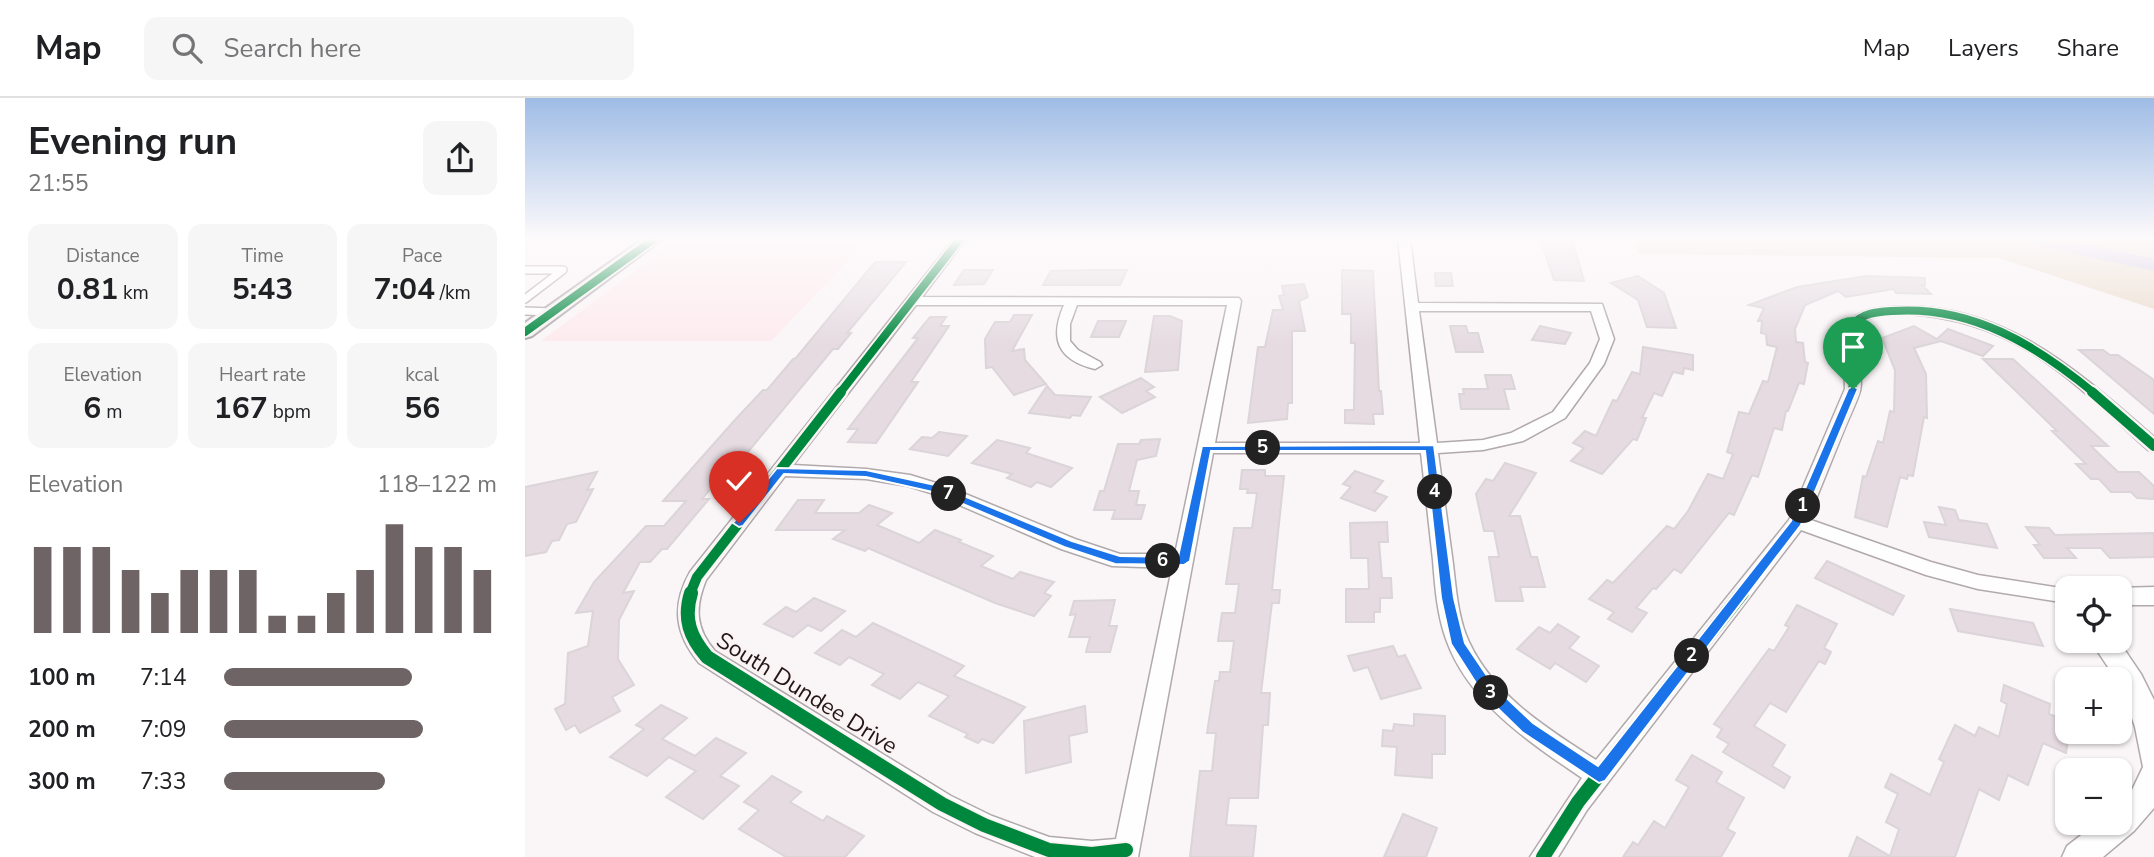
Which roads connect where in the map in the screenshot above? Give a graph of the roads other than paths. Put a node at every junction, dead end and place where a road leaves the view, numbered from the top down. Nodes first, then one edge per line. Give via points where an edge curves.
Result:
1 (557, 274) edge
2 (605, 274) edge
3 (932, 274) edge
4 (1409, 274) edge
5 (525, 299) edge
6 (912, 300) junction
7 (1072, 301) junction
8 (1412, 307) junction
9 (525, 312) edge
10 (554, 312) junction
11 (525, 332) edge
12 (1095, 365) dead end
13 (2154, 446) edge
14 (1430, 447) junction
15 (1206, 448) junction
16 (781, 470) junction
17 (1797, 522) junction
18 (1184, 561) junction
19 (2055, 594) edge
20 (2132, 596) edge
21 (2154, 596) edge
22 (2113, 653) edge
23 (2154, 760) edge
24 (2154, 775) edge
25 (1599, 776) junction
26 (1126, 854) edge
27 (1542, 857) edge
28 (2078, 857) edge

1 - 5 lane
2 - 10 main road
3 - 6 street, South Dundee Drive
4 - 8 street
6 - 7 street
6 - 16 street, South Dundee Drive
7 - 12 street via 1061,326 1062,341 1070,352
7 - 15 street via 1234,301
8 - 14 street
8 - 14 street via 1597,307 1607,332 1597,364 1566,408 1545,424 1483,445
9 - 10 lane
10 - 11 main road
13 - 17 street via 2045,353 2022,339 1955,315 1880,312 1859,319 1850,330 1853,389
14 - 15 street
14 - 25 street via 1447,598 1458,644 1489,690 1528,727
15 - 18 street
16 - 18 street via 910,481 1119,561
16 - 26 street, South Dundee Drive via 697,577 688,607 691,641 707,657 941,804 1049,850
17 - 19 street via 1926,568
17 - 25 street
18 - 26 street
20 - 21 street
22 - 23 street via 2130,676 2148,715
24 - 28 street via 2150,790 2120,823
25 - 27 street

